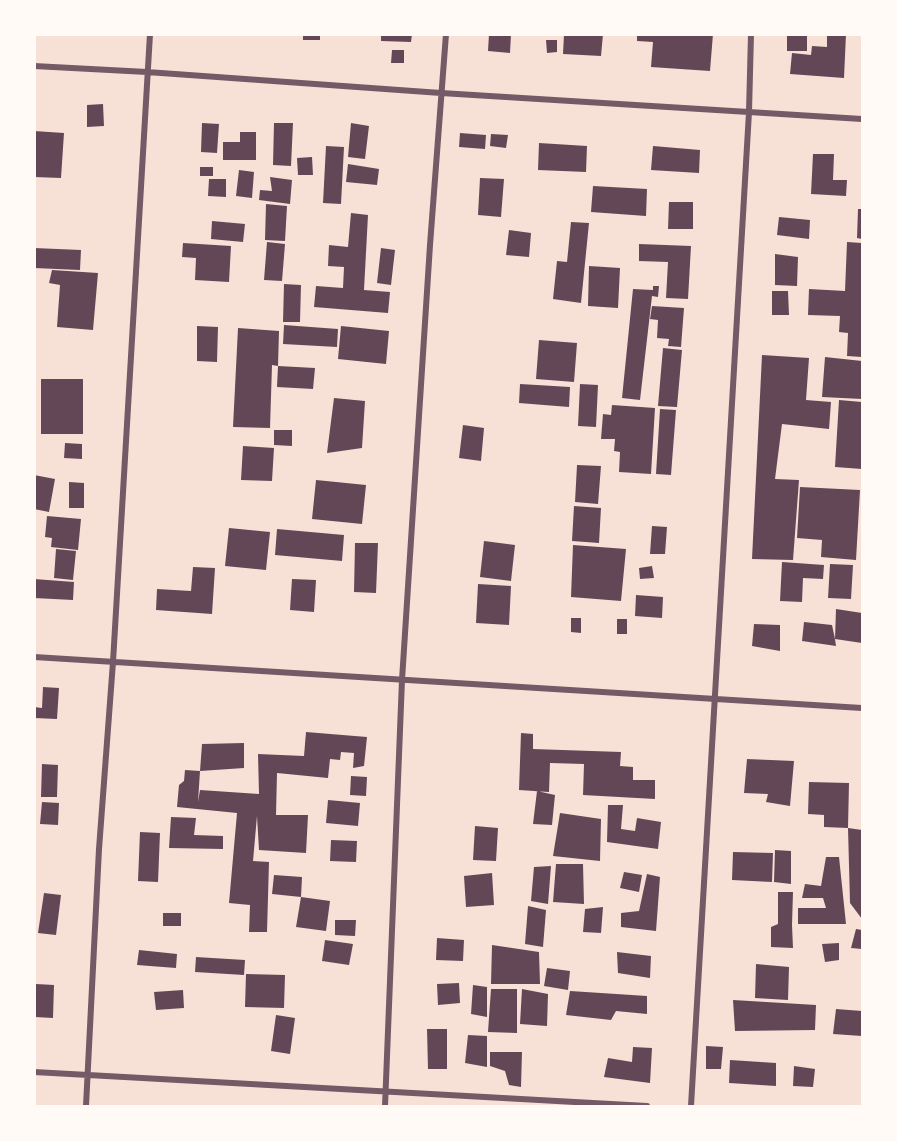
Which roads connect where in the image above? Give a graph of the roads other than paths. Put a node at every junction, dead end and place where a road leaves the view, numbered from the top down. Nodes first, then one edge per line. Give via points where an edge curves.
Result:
1 (150, 34) edge
2 (446, 34) edge
3 (751, 34) edge
4 (34, 66) edge
5 (147, 72) junction
6 (441, 93) junction
7 (749, 112) junction
8 (862, 118) edge
9 (34, 657) edge
10 (113, 662) junction
11 (402, 680) junction
12 (714, 699) junction
13 (862, 708) edge
14 (34, 1072) edge
15 (88, 1076) junction
16 (386, 1092) junction
17 (86, 1107) edge
18 (385, 1107) edge
19 (647, 1107) edge
20 (691, 1107) edge

1 - 5 street
2 - 6 street
3 - 7 street
4 - 5 street
5 - 6 street
5 - 10 street
6 - 7 street
6 - 11 street
7 - 8 street
7 - 12 street
9 - 10 street
10 - 11 street
10 - 15 street
11 - 12 street
11 - 16 street
12 - 13 street
12 - 20 street
14 - 15 street
15 - 16 street
15 - 17 street
16 - 18 street
16 - 19 street

